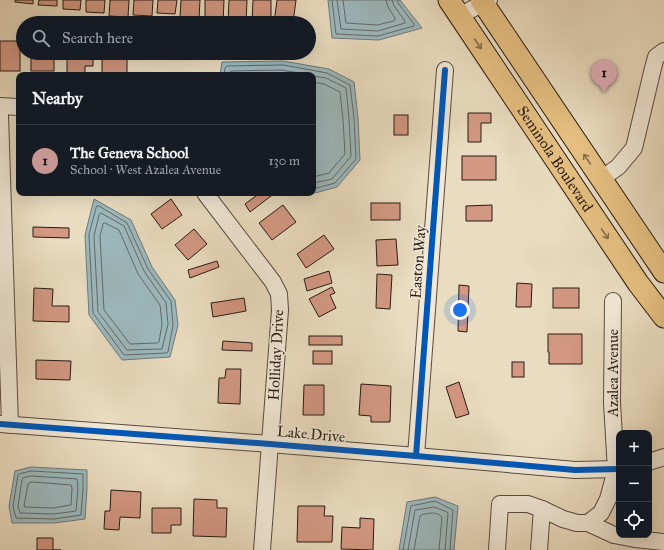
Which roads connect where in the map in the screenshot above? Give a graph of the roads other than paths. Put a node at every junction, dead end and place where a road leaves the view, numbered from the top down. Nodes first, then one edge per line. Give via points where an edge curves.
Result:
1 (485, 1) edge
2 (454, 8) edge
3 (664, 51) edge
4 (445, 70) dead end
5 (0, 106) edge
6 (16, 107) edge
7 (0, 115) edge
8 (601, 179) junction
9 (207, 196) edge
10 (664, 272) edge
11 (613, 301) dead end
12 (664, 316) edge
13 (5, 424) edge
14 (270, 444) junction
15 (416, 456) junction
16 (664, 457) edge
17 (652, 461) edge
18 (618, 466) edge
19 (616, 469) edge
20 (616, 475) edge
21 (542, 509) junction
22 (588, 523) junction
23 (664, 542) edge
24 (646, 545) edge
25 (262, 550) edge
26 (497, 550) edge
27 (539, 550) edge

1 - 2 street
8 -> 1 main road, Seminola Boulevard
2 -> 12 main road, Seminola Boulevard via 638,283
3 - 8 street via 656,56 634,148 618,166
4 - 15 street, Easton Way
5 - 6 street
7 - 13 street
8 - 10 main road, Seminola Boulevard
9 - 14 street, Holliday Drive via 273,282 278,294 280,310
11 - 18 street, Azalea Avenue via 612,403
13 - 14 street, Lake Drive
14 - 15 street, Lake Drive
14 - 25 street, Holliday Drive
15 - 19 street, Lake Drive via 575,470
16 - 17 street
20 - 22 street, Azalea Avenue via 601,513
21 - 22 street via 577,524
21 - 26 street via 528,504 500,504
21 - 27 street
22 - 24 street
23 - 24 street

